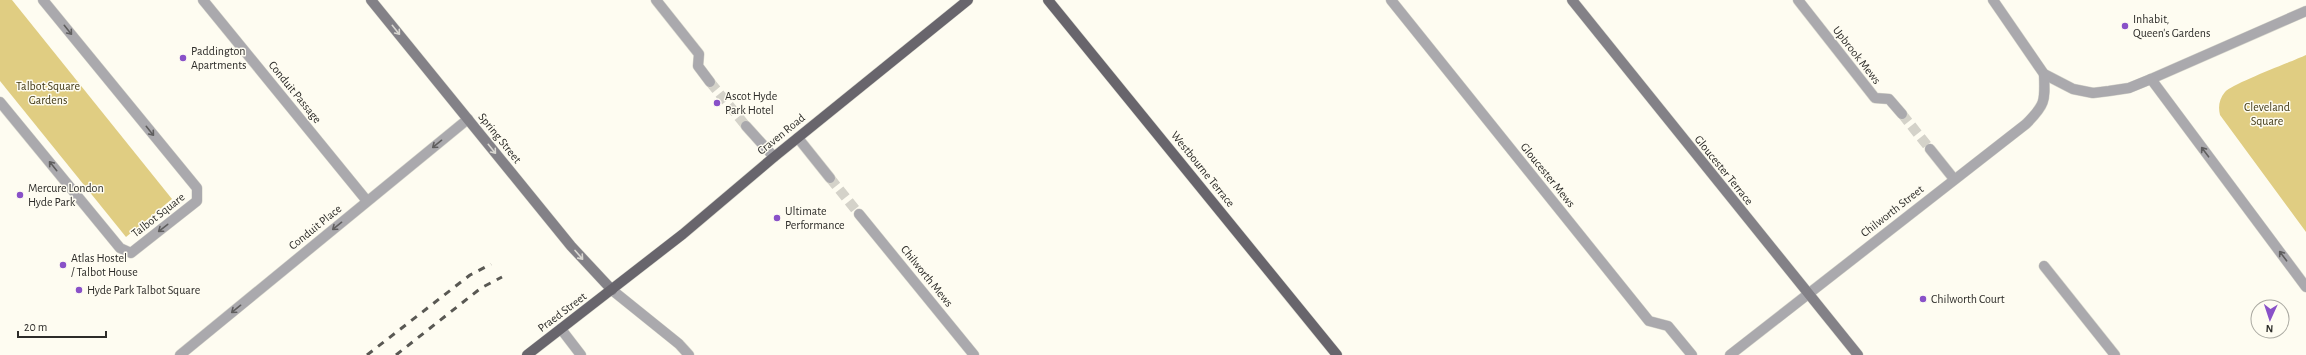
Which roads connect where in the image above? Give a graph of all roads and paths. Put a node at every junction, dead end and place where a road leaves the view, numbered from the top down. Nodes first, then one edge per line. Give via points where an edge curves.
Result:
1 (43, 0) edge
2 (203, 0) edge
3 (371, 0) edge
4 (656, 0) edge
5 (968, 0) edge
6 (1048, 0) edge
7 (1391, 0) edge
8 (1572, 0) edge
9 (1798, 0) edge
10 (1992, 0) edge
11 (2306, 11) edge
12 (2044, 74) junction
13 (2151, 79) junction
14 (710, 82) tunnel mouth
15 (0, 102) edge
16 (1902, 114) tunnel mouth
17 (468, 119) junction
18 (746, 126) tunnel mouth
19 (798, 138) junction
20 (1930, 149) tunnel mouth
21 (774, 156) junction
22 (830, 178) tunnel mouth
23 (1954, 179) junction
24 (367, 201) junction
25 (859, 214) tunnel mouth
26 (2044, 266) dead end
27 (2306, 287) edge
28 (612, 290) junction
29 (1806, 294) junction
30 (561, 329) junction
31 (180, 355) edge
32 (527, 355) edge
33 (582, 355) edge
34 (689, 355) edge
35 (974, 355) edge
36 (1337, 355) edge
37 (1692, 355) edge
38 (1730, 355) edge
39 (1858, 355) edge
40 (2115, 355) edge

1 -> 15 street, Talbot Square via 197,188 197,201 131,253 120,248
2 - 24 street, Conduit Passage
3 -> 17 street, Spring Street
4 - 14 street via 699,54 698,66
5 - 19 main road, Craven Road
6 - 36 main road, Westbourne Terrace
7 - 37 street, Gloucester Mews via 1649,321 1668,326
8 - 29 street, Gloucester Terrace
9 - 16 street, Upbrook Mews via 1875,98 1889,98
10 - 12 street
11 - 13 street
12 - 13 street via 2073,89 2093,93 2129,88
12 - 23 street, Chilworth Street via 2045,94 2042,108 2026,124
27 -> 13 street
17 -> 24 street, Conduit Place
17 -> 28 street, Spring Street via 574,250
18 - 21 street
19 - 21 main road, Craven Road
19 - 22 street
20 - 23 street
21 - 28 main road, Craven Road
23 - 29 street, Chilworth Street
24 -> 31 street, Conduit Place
25 - 35 street, Chilworth Mews
26 - 40 street
28 - 30 main road, Praed Street
28 - 34 street
29 - 38 street, Chilworth Street
29 - 39 street, Gloucester Terrace
30 - 32 main road, Praed Street
30 - 33 street

